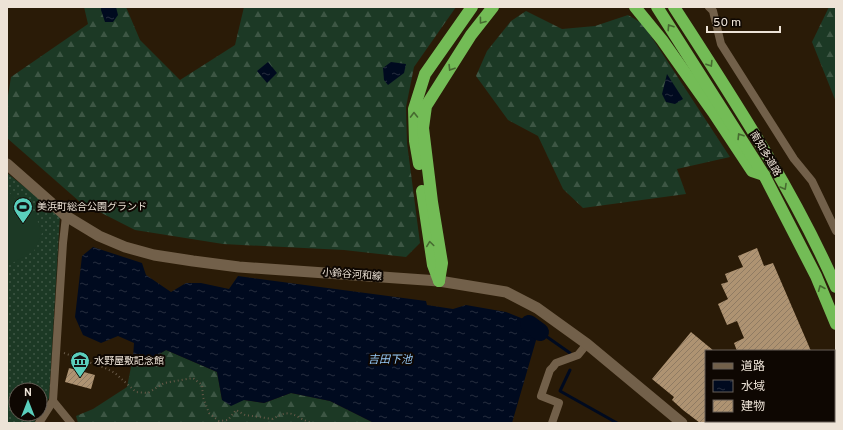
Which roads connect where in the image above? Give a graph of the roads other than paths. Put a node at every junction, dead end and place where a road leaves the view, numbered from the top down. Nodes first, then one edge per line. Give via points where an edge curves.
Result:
1 (472, 7) edge
2 (493, 7) edge
3 (635, 7) edge
4 (657, 7) edge
5 (674, 7) edge
6 (709, 7) edge
7 (7, 164) edge
8 (764, 175) junction
9 (66, 216) junction
10 (836, 231) edge
11 (439, 281) junction
12 (836, 287) edge
13 (836, 324) edge
14 (587, 344) junction
15 (53, 401) junction
16 (39, 423) edge
17 (71, 423) edge
18 (552, 423) edge
19 (682, 423) edge

11 -> 1 highway via 433,265 415,141 414,109 425,74
2 -> 11 highway via 426,106 423,128 442,263
3 - 8 highway via 662,40 752,171
8 -> 4 highway, 南知多道路
5 -> 12 highway, 南知多道路 via 767,158 801,217
6 - 10 street via 713,11 721,44 794,158 812,181
7 - 9 main road, 小鈴谷河和線
13 -> 8 highway, 南知多道路 via 816,276
9 - 11 main road, 小鈴谷河和線 via 99,236 154,255 254,268
9 - 15 street
11 - 14 main road, 小鈴谷河和線 via 506,292 536,308
14 - 18 street via 578,355 556,364 550,370 541,396 559,403
14 - 19 main road, 小鈴谷河和線
15 - 16 street
15 - 17 street

